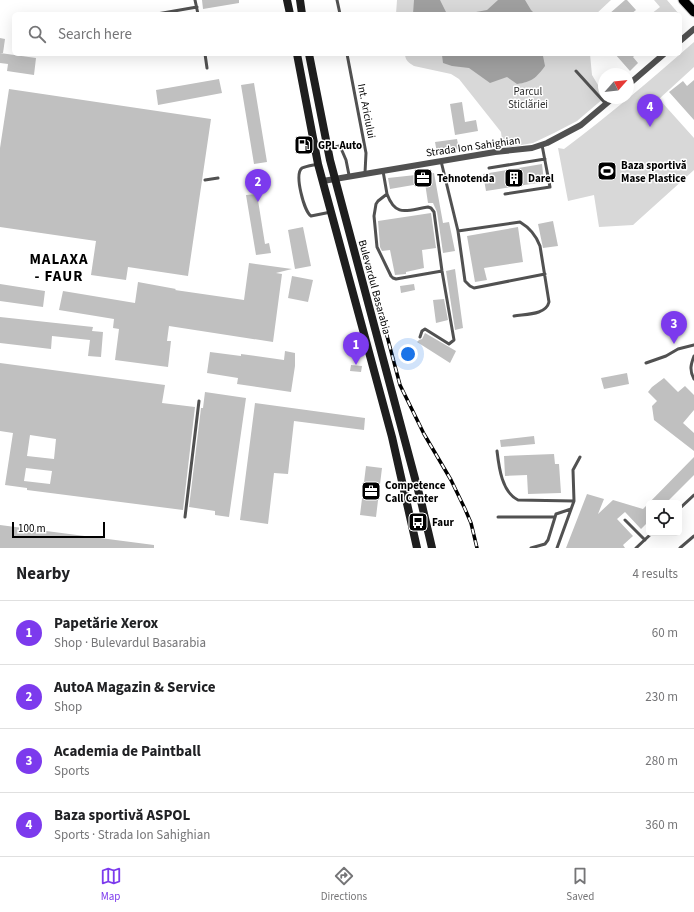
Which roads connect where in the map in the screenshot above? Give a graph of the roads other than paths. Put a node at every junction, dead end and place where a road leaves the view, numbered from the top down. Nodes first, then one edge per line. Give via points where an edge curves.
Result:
1 (196, 0) edge
2 (287, 0) edge
3 (300, 0) edge
4 (337, 0) edge
5 (683, 0) edge
6 (197, 7) junction
7 (168, 12) edge
8 (198, 12) edge
9 (290, 12) edge
10 (302, 12) edge
11 (340, 12) edge
12 (694, 12) edge
13 (694, 29) edge
14 (682, 39) edge
15 (205, 56) edge
16 (297, 56) edge
17 (309, 56) edge
18 (347, 56) edge
19 (662, 56) edge
20 (207, 68) dead end
21 (576, 71) dead end
22 (634, 80) edge
23 (598, 95) edge
24 (606, 104) edge
25 (542, 145) junction
26 (327, 148) junction
27 (545, 159) junction
28 (441, 160) junction
29 (318, 164) junction
30 (489, 168) dead end
31 (383, 170) junction
32 (365, 172) junction
33 (350, 175) junction
34 (218, 178) dead end
35 (335, 178) junction
36 (205, 180) dead end
37 (322, 181) junction
38 (387, 194) junction
39 (505, 194) dead end
40 (331, 212) junction
41 (458, 231) junction
42 (442, 271) junction
43 (545, 274) junction
44 (514, 316) dead end
45 (420, 337) dead end
46 (694, 344) edge
47 (694, 356) edge
48 (646, 363) dead end
49 (694, 379) edge
50 (199, 401) dead end
51 (497, 451) dead end
52 (580, 457) dead end
53 (694, 495) edge
54 (574, 501) junction
55 (682, 506) edge
56 (571, 509) junction
57 (184, 517) dead end
58 (498, 517) dead end
59 (554, 517) junction
60 (625, 520) dead end
61 (649, 536) edge
62 (694, 536) edge
63 (644, 540) junction
64 (417, 548) edge
65 (432, 548) edge
66 (531, 548) edge
67 (557, 548) edge
68 (636, 548) edge
69 (680, 548) edge

1 - 6 lane
2 - 9 main road
3 - 10 main road
4 - 11 lane
5 - 12 main road
6 - 7 lane
6 - 8 lane
13 - 14 street
15 - 20 lane
16 - 29 main road, Bulevardul Basarabia
17 - 26 main road, Bulevardul Basarabia
18 - 32 lane, Int. Ariciului via 366,153
19 - 22 street
21 - 23 lane
24 - 25 street, Strada Ion Sahighian via 581,125
25 - 27 lane
25 - 28 street, Strada Ion Sahighian
26 - 33 lane via 340,146
26 - 35 main road, Bulevardul Basarabia
27 - 30 lane
27 - 39 lane via 550,187
28 - 31 street, Strada Ion Sahighian
28 - 41 lane
29 - 37 main road, Bulevardul Basarabia
29 - 40 lane via 302,168 299,172 304,207 311,216
31 - 32 street, Strada Ion Sahighian
31 - 38 lane
32 - 33 street, Strada Ion Sahighian
33 - 35 street, Strada Ion Sahighian
34 - 36 lane
35 - 37 street, Strada Ion Sahighian
35 - 65 main road, Bulevardul Basarabia via 422,501
37 - 40 main road, Bulevardul Basarabia
38 - 42 lane via 391,204 402,211 428,207 434,212
38 - 42 lane via 378,200 374,216 377,247 393,278
40 - 64 main road, Bulevardul Basarabia via 392,438
41 - 43 lane via 520,222 537,239
41 - 43 lane via 465,282 474,288
42 - 45 lane via 454,340 449,344 425,329
43 - 44 lane via 548,306 542,312
46 - 48 lane
47 - 49 lane via 690,366
50 - 57 lane
51 - 54 lane via 499,468 508,492 518,500
52 - 54 lane via 573,470
53 - 55 lane
54 - 56 lane
56 - 59 lane
56 - 67 lane
58 - 59 lane
59 - 66 lane via 548,540 545,544
60 - 63 lane
61 - 63 lane
62 - 69 lane
63 - 68 lane

